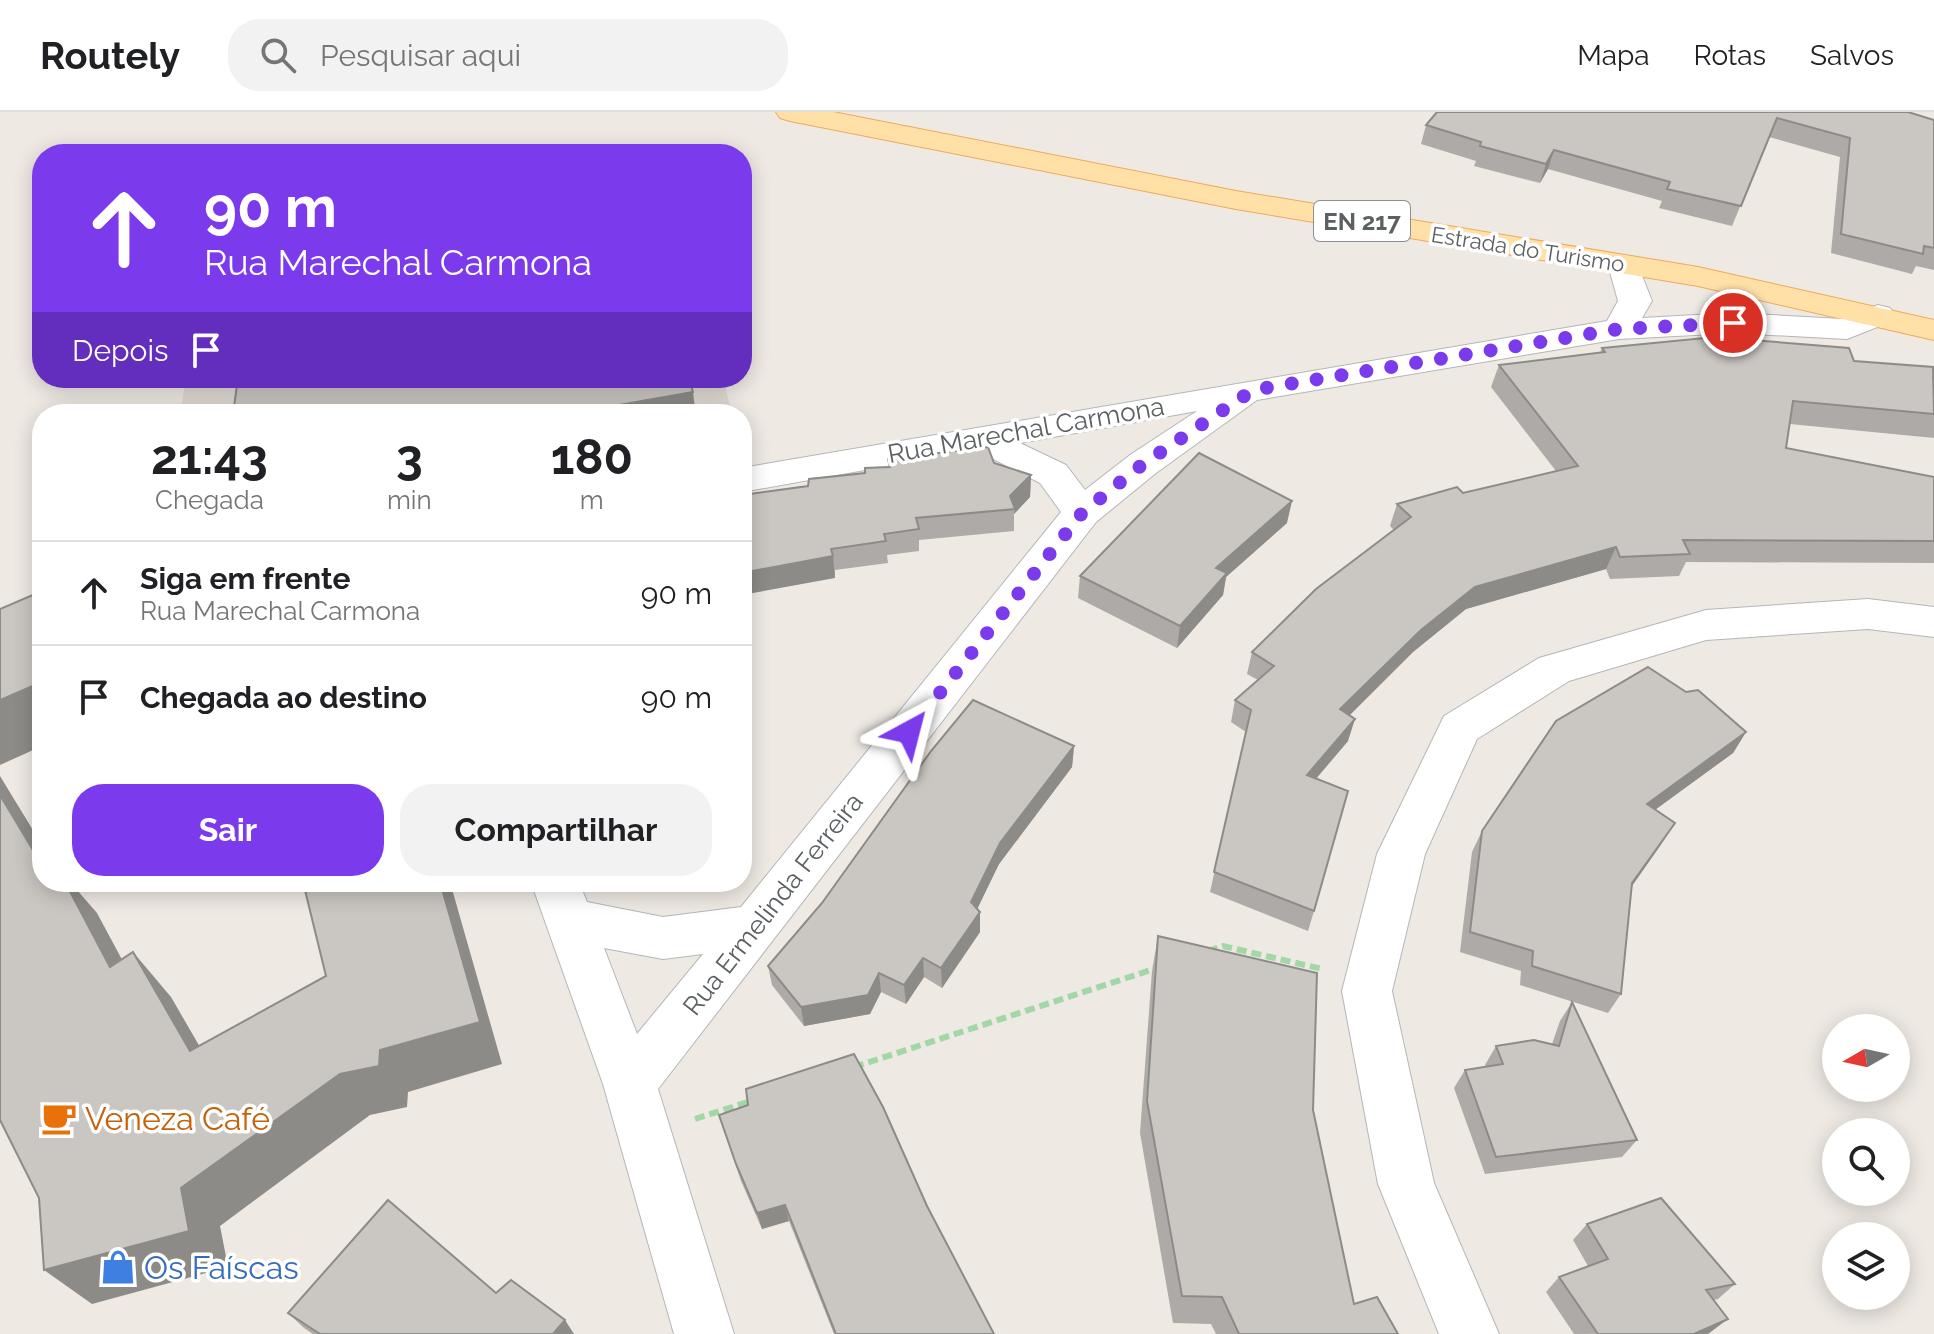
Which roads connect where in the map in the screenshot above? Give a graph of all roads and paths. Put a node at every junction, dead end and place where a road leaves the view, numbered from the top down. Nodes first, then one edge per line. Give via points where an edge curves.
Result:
1 (790, 112) edge
2 (1624, 265) junction
3 (1878, 315) junction
4 (1619, 329) junction
5 (1934, 330) edge
6 (1253, 390) junction
7 (981, 438) junction
8 (752, 478) edge
9 (1082, 513) junction
10 (1934, 622) edge
11 (562, 901) edge
12 (755, 926) junction
13 (1192, 956) edge
14 (1162, 966) edge
15 (1370, 980) junction
16 (843, 1070) edge
17 (630, 1084) junction
18 (768, 1095) edge
19 (646, 1135) junction
20 (704, 1334) edge
21 (1469, 1334) edge

1 - 2 main road, Estrada do Turismo / EN 217 via 1260,204
2 - 3 main road, Estrada do Turismo / EN 217
2 - 4 street via 1635,301
3 - 4 street, Rua Marechal Carmona via 1847,329 1733,323
3 - 5 main road, Estrada do Turismo / EN 217
4 - 6 street, Rua Marechal Carmona
6 - 7 street, Rua Marechal Carmona
6 - 9 street, Rua Ermelinda Ferreira via 1143,464
7 - 8 street, Rua Marechal Carmona
7 - 9 street via 1053,474
9 - 12 street, Rua Ermelinda Ferreira
10 - 15 street via 1868,614 1706,625 1554,669 1460,728 1401,854
11 - 12 street via 663,938
11 - 17 street
12 - 17 street, Rua Ermelinda Ferreira
13 - 15 path via 1223,946
14 - 16 path
15 - 21 street via 1367,991 1406,1184
17 - 19 street
18 - 19 path
19 - 20 street

